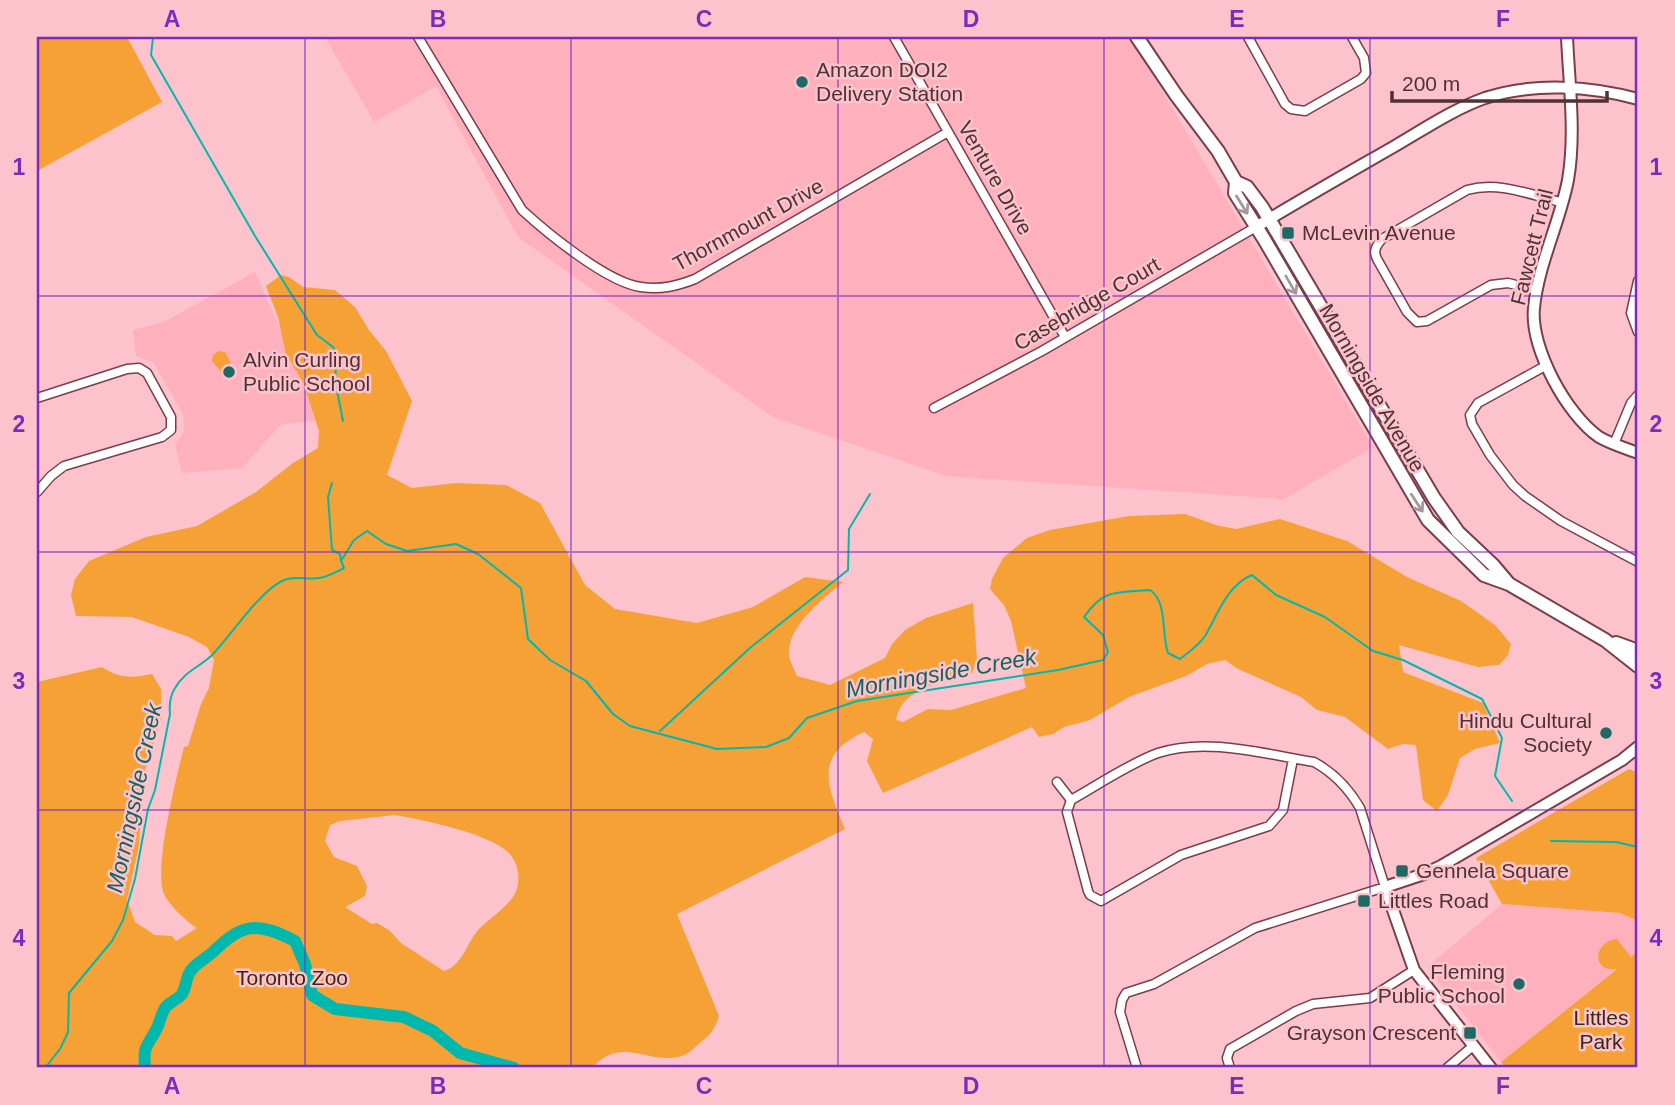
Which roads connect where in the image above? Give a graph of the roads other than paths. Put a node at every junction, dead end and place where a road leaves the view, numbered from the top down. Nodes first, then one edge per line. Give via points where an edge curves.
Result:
1 (418, 37) edge
2 (894, 37) edge
3 (1137, 37) edge
4 (1248, 37) edge
5 (1352, 37) edge
6 (1567, 37) edge
7 (1569, 88) junction
8 (1638, 100) edge
9 (948, 132) junction
10 (1236, 182) junction
11 (1561, 202) junction
12 (1269, 219) junction
13 (1256, 227) junction
14 (1638, 281) edge
15 (1537, 290) junction
16 (1638, 332) edge
17 (1065, 337) junction
18 (1547, 365) junction
19 (1638, 395) edge
20 (37, 398) edge
21 (934, 408) dead end
22 (1614, 444) junction
23 (1638, 453) edge
24 (37, 492) edge
25 (1638, 562) edge
26 (1509, 584) junction
27 (1605, 640) junction
28 (1638, 651) edge
29 (1638, 666) edge
30 (1638, 747) edge
31 (1293, 759) junction
32 (1057, 782) dead end
33 (1071, 800) junction
34 (1385, 887) junction
35 (1414, 970) junction
36 (1473, 1046) junction
37 (1137, 1068) edge
38 (1230, 1068) edge
39 (1447, 1068) edge
40 (1491, 1068) edge

1 - 9 street, Thornmount Drive via 522,210 612,277 639,287 673,287 695,279
2 - 9 street, Venture Drive
3 - 10 main road, Morningside Avenue
4 - 5 street via 1285,104 1298,112 1366,73 1364,58
6 - 7 street, Fawcett Trail
7 - 8 street
7 - 11 street, Fawcett Trail via 1571,157
7 - 12 street via 1485,98
9 - 17 street, Venture Drive
10 - 12 main road, Morningside Avenue via 1247,187
10 -> 13 main road, Morningside Avenue via 1235,193
11 - 15 street, Fawcett Trail
11 - 15 street via 1502,186 1480,186 1393,232 1374,252 1417,322 1427,321 1491,285 1508,283
12 - 13 street
12 - 26 main road, Morningside Avenue via 1434,498 1458,532
13 - 17 street, Casebridge Court
13 -> 26 main road, Morningside Avenue via 1428,520 1484,575
14 - 16 street via 1631,313
15 - 18 street, Fawcett Trail via 1533,317
17 - 21 street, Casebridge Court
18 - 22 street, Fawcett Trail via 1584,422
18 - 25 street via 1478,403 1470,415 1472,424 1499,468 1525,496
19 - 22 street
20 - 24 street via 139,368 147,373 172,417 172,430 162,437 64,466
22 - 23 street, Fawcett Trail
26 - 27 main road, Morningside Avenue
27 - 28 main road, Morningside Avenue
27 - 29 main road, Morningside Avenue
30 - 34 street via 1441,866
31 - 33 street via 1224,746 1171,750 1157,753
31 - 33 street via 1283,810 1269,826 1181,855 1101,901 1088,891 1067,813
31 - 34 street via 1327,769 1354,799
32 - 33 street
34 - 35 street
34 - 37 street via 1246,931 1154,984 1126,993 1120,1012
35 - 36 street
35 - 38 street via 1370,998 1313,1004 1296,1011 1230,1049
36 - 39 street
36 - 40 street

